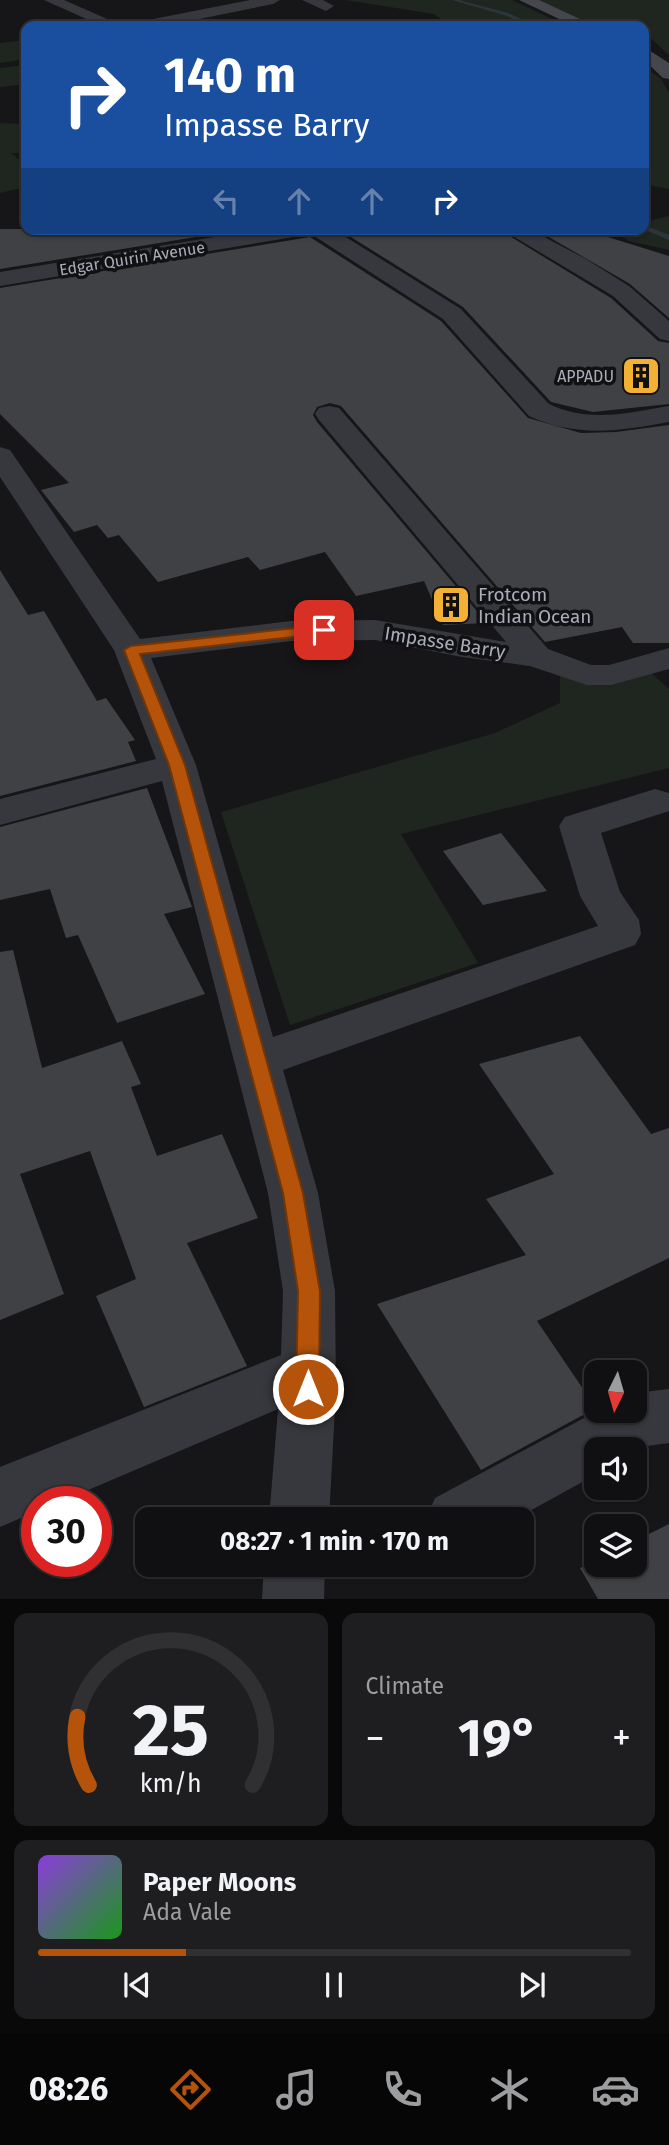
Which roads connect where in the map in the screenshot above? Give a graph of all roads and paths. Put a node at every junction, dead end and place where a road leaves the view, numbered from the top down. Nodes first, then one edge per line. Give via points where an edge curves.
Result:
1 (51, 0) edge
2 (273, 0) edge
3 (309, 0) edge
4 (526, 0) edge
5 (238, 3) edge
6 (326, 6) dead end
7 (211, 13) junction
8 (103, 21) edge
9 (169, 21) edge
10 (236, 21) edge
11 (575, 21) edge
12 (649, 55) edge
13 (669, 74) edge
14 (273, 235) edge
15 (313, 235) edge
16 (523, 235) edge
17 (0, 279) edge
18 (669, 334) edge
19 (330, 414) dead end
20 (669, 414) edge
21 (0, 456) edge
22 (131, 650) junction
23 (536, 656) junction
24 (663, 667) edge
25 (177, 765) junction
26 (654, 802) dead end
27 (0, 812) edge
28 (257, 1061) junction
29 (308, 1370) junction
30 (669, 1416) edge
31 (0, 1497) edge
32 (300, 1507) edge
33 (478, 1507) edge

1 - 8 street
2 - 5 street
3 - 6 street
4 - 11 main road
5 - 7 street
7 - 9 street
7 - 10 street
12 - 13 main road
14 - 17 street, Edgar Quirin Avenue
15 - 20 street via 452,314 539,410 557,421 602,426
16 - 18 street via 621,291
19 - 23 street
21 - 22 street
22 - 23 street, Impasse Barry via 291,631 374,630
22 - 25 street
23 - 24 street, Impasse Barry via 587,675
25 - 27 street
25 - 28 street
26 - 28 street via 579,826 601,896 618,920 620,933
28 - 29 street via 293,1193 309,1291
29 - 31 street
29 - 32 street
30 - 33 street via 640,1419

